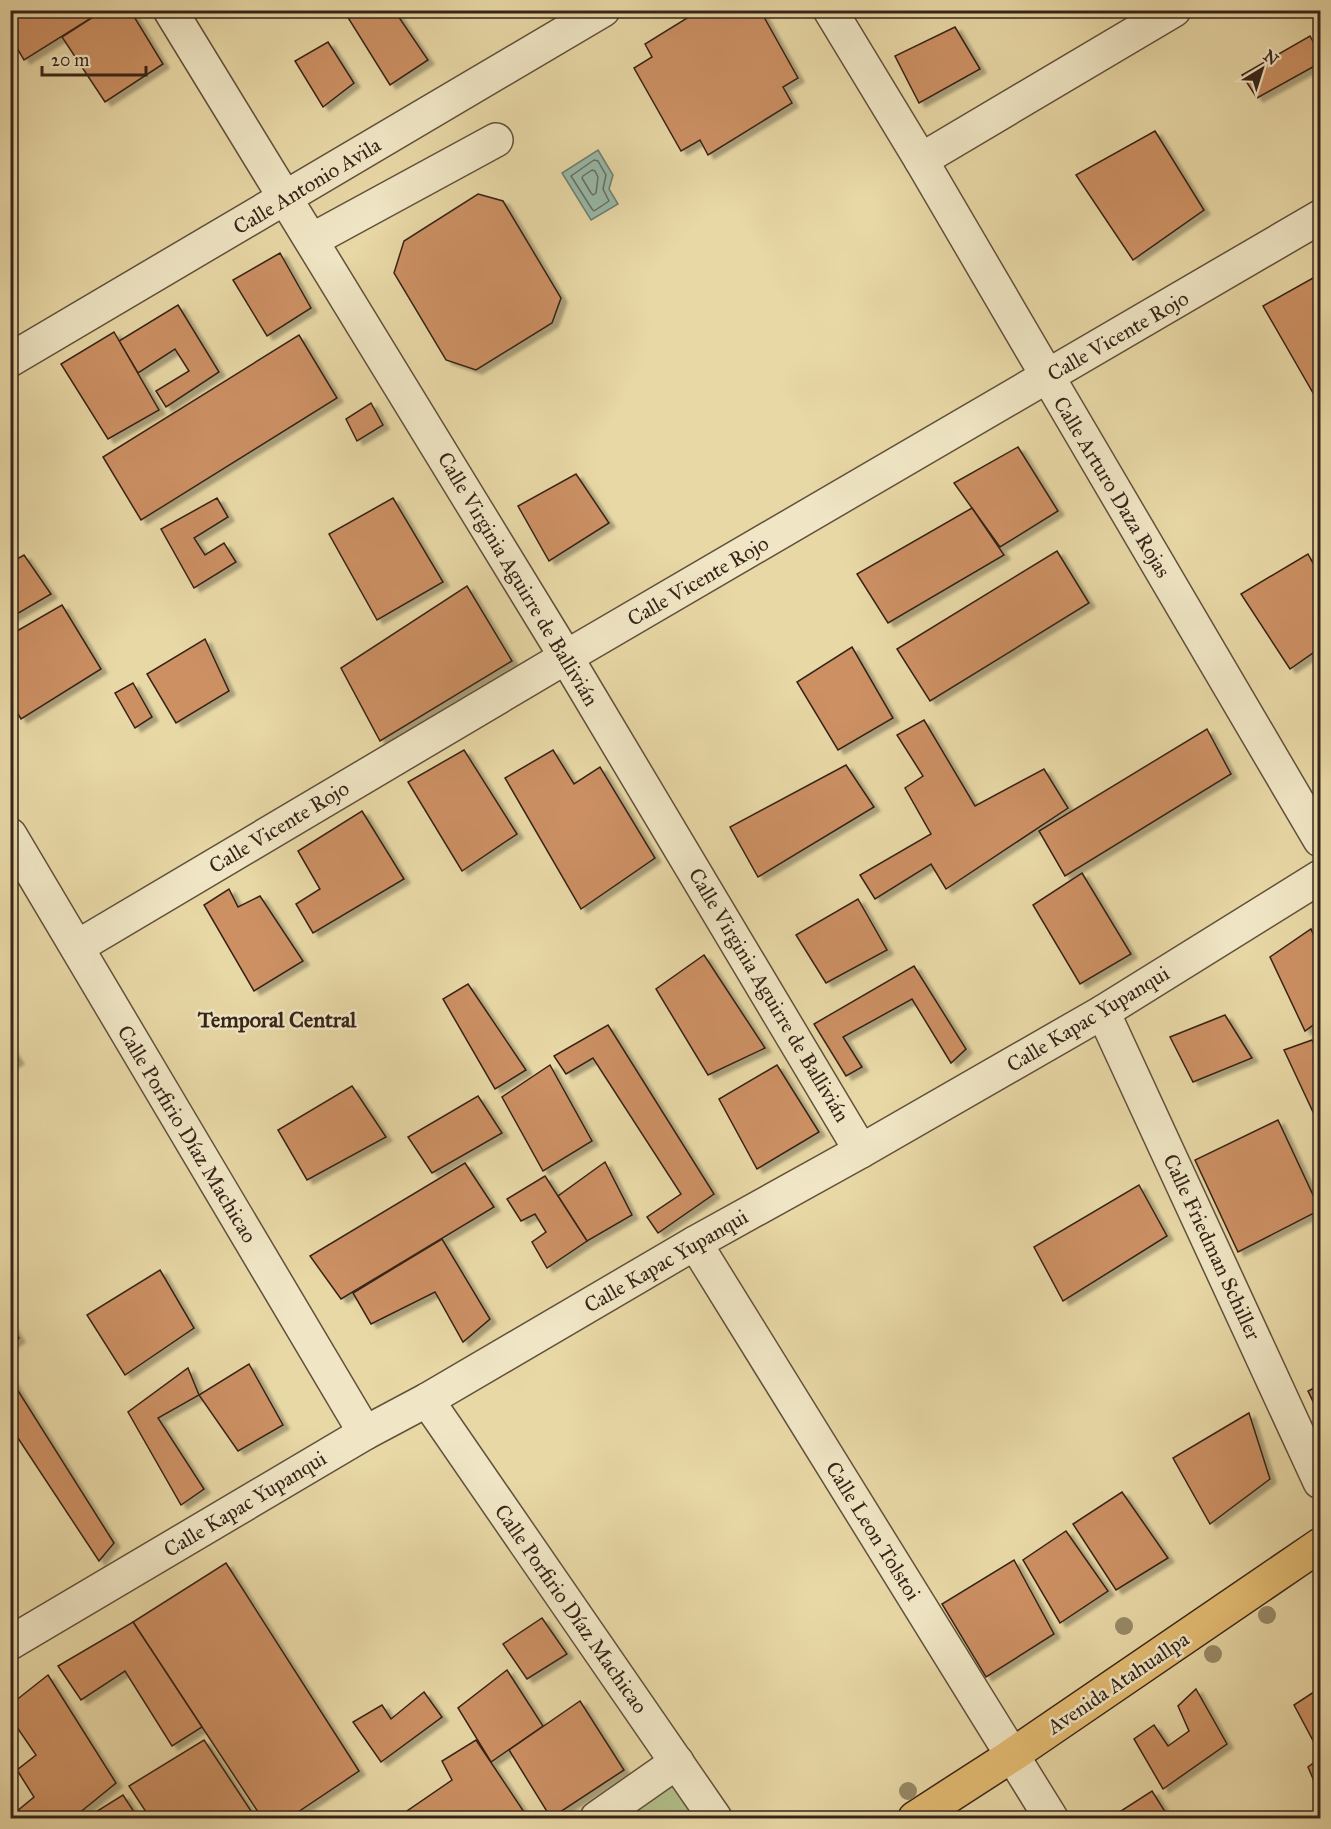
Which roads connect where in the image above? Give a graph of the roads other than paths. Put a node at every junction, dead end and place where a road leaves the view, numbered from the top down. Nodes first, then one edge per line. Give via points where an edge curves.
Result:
1 (170, 10) edge
2 (603, 10) edge
3 (830, 10) edge
4 (1174, 10) edge
5 (496, 140) dead end
6 (921, 160) junction
7 (286, 198) junction
8 (1320, 218) edge
9 (312, 240) junction
10 (10, 360) edge
11 (1047, 377) junction
12 (566, 657) junction
13 (10, 835) edge
14 (1320, 840) edge
15 (1320, 877) edge
16 (77, 947) junction
17 (1103, 1012) junction
18 (861, 1151) junction
19 (695, 1243) junction
20 (427, 1400) junction
21 (365, 1433) junction
22 (1320, 1482) edge
23 (1320, 1545) edge
24 (10, 1643) edge
25 (1011, 1756) junction
26 (677, 1762) junction
27 (597, 1818) edge
28 (715, 1818) edge
29 (915, 1818) edge
30 (1051, 1818) edge

1 - 7 street, Calle Virginia Aguirre de Ballivián
2 - 7 street, Calle Antonio Avila
3 - 6 street, Calle Arturo Daza Rojas
4 - 6 street
5 - 9 street
6 - 11 street, Calle Arturo Daza Rojas
7 - 9 street, Calle Virginia Aguirre de Ballivián
7 - 10 street, Calle Antonio Avila
8 - 11 street, Calle Vicente Rojo
9 - 12 street, Calle Virginia Aguirre de Ballivián
11 - 12 street, Calle Vicente Rojo
11 - 14 street, Calle Arturo Daza Rojas
12 - 16 street, Calle Vicente Rojo
12 - 18 street, Calle Virginia Aguirre de Ballivián
13 - 16 street, Calle Porfirio Díaz Machicao
15 - 17 street, Calle Kapac Yupanqui
16 - 21 street, Calle Porfirio Díaz Machicao
17 - 18 street, Calle Kapac Yupanqui
17 - 22 street, Calle Friedman Schiller
18 - 19 street, Calle Kapac Yupanqui
19 - 20 street, Calle Kapac Yupanqui
19 - 25 street, Calle Leon Tolstoi
20 - 21 street, Calle Kapac Yupanqui
20 - 26 street, Calle Porfirio Díaz Machicao
21 - 24 street, Calle Kapac Yupanqui
23 - 25 main road, Avenida Atahuallpa
25 - 29 main road, Avenida Atahuallpa
25 - 30 street, Calle Leon Tolstoi
26 - 27 street
26 - 28 street, Calle Porfirio Díaz Machicao

